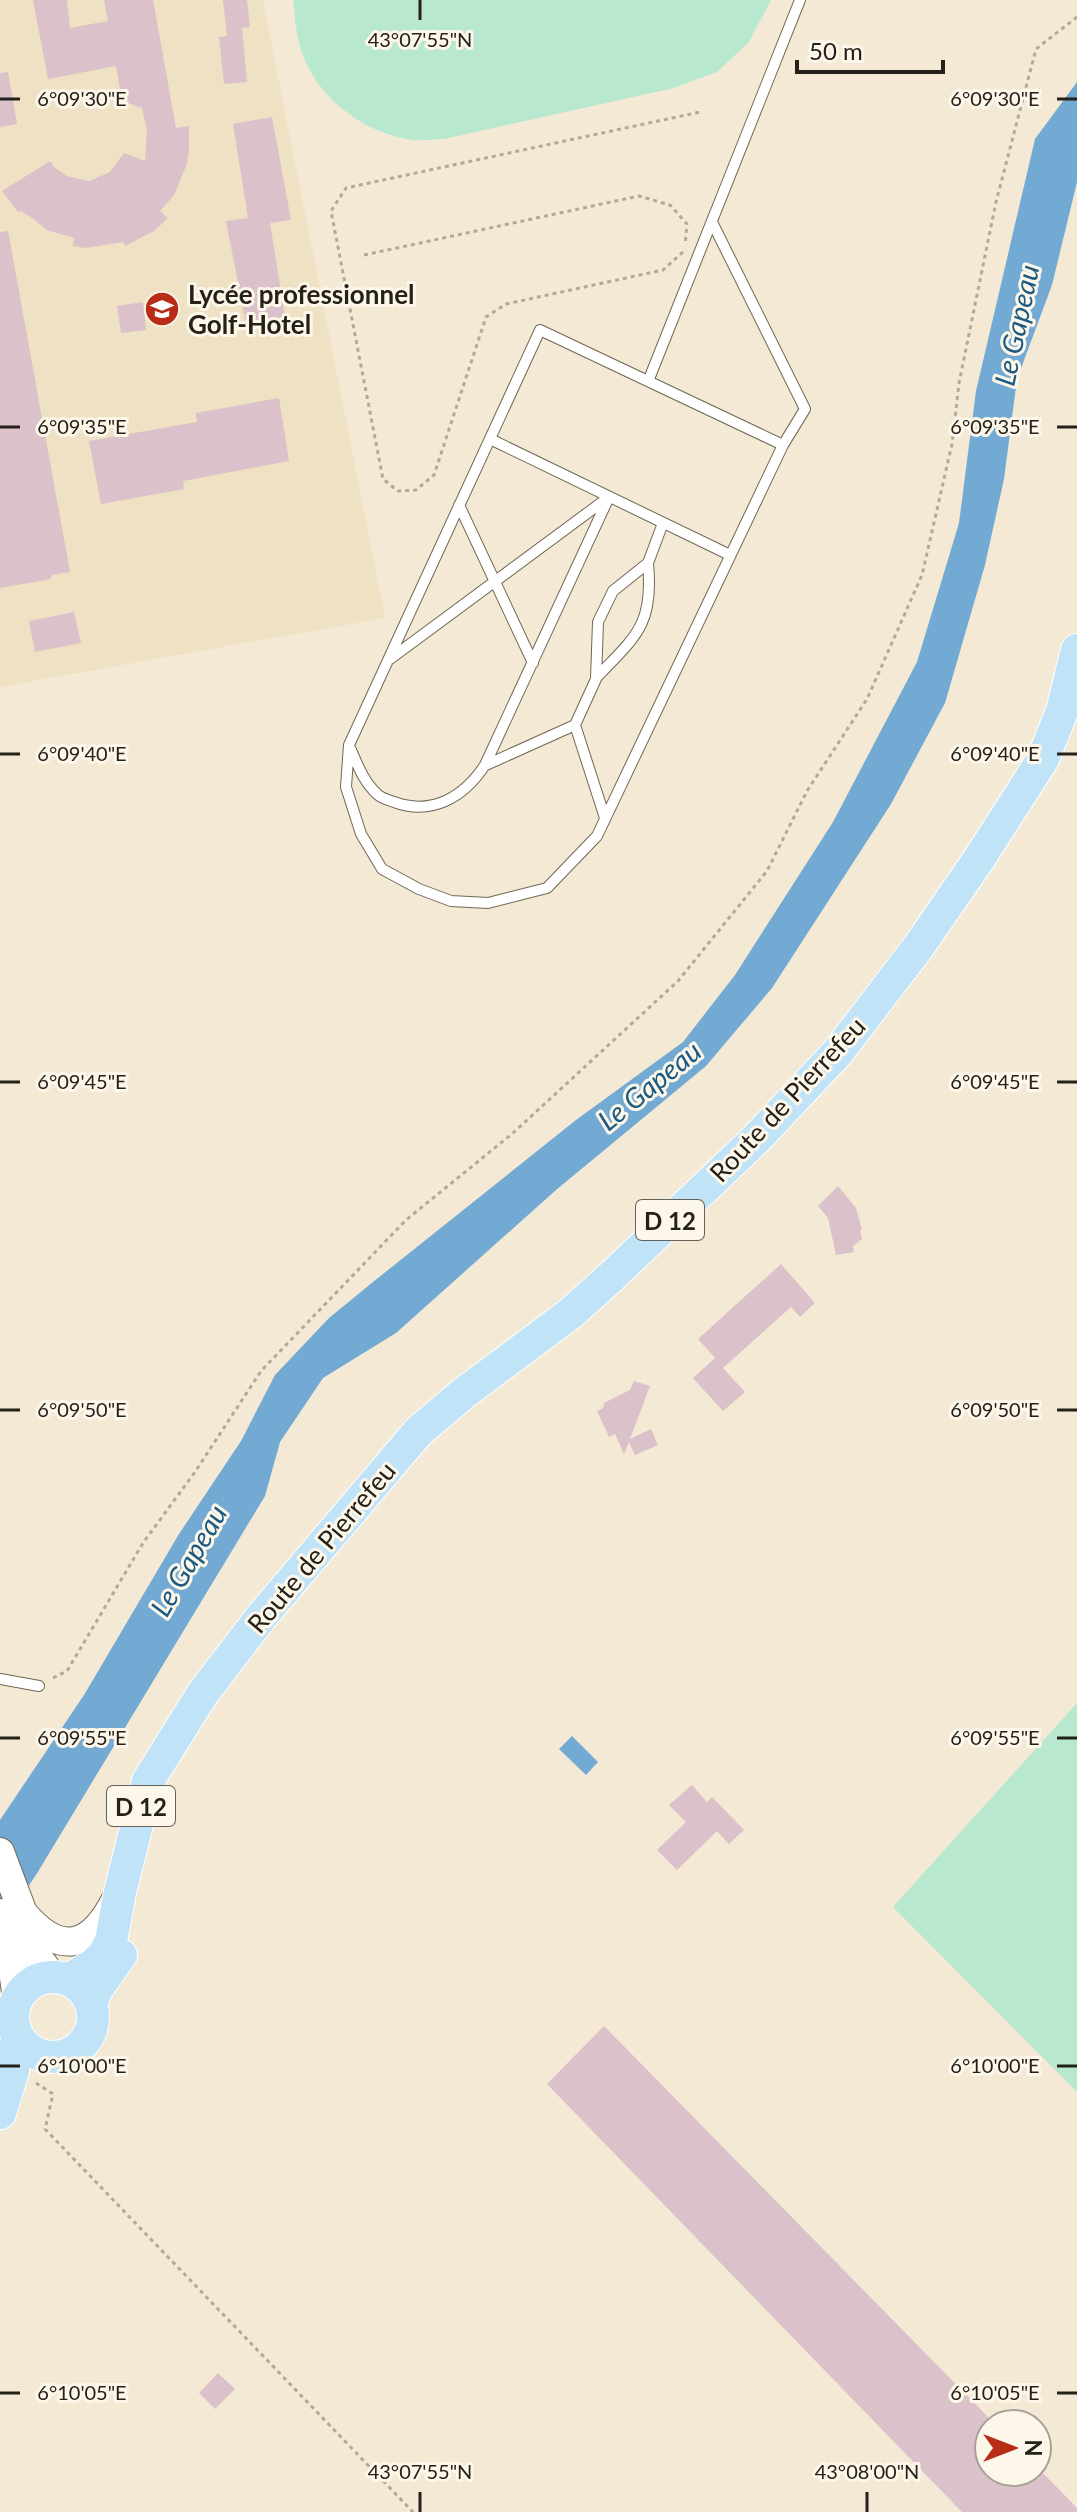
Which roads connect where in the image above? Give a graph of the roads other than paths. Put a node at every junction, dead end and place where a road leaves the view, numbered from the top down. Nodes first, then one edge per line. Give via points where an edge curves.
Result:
1 (800, 0) edge
2 (712, 222) junction
3 (649, 379) junction
4 (490, 439) junction
5 (783, 445) junction
6 (609, 497) junction
7 (459, 505) junction
8 (663, 523) junction
9 (730, 555) junction
10 (648, 563) junction
11 (494, 582) junction
12 (1077, 650) edge
13 (388, 661) junction
14 (533, 663) junction
15 (596, 679) junction
16 (575, 725) junction
17 (349, 745) junction
18 (485, 765) junction
19 (605, 818) junction
20 (0, 1679) edge
21 (39, 1686) road end
22 (180, 1728) junction
23 (0, 1852) edge
24 (120, 1892) junction
25 (10, 1921) edge
26 (60, 1978) junction
27 (17, 1998) junction
28 (91, 2004) junction
29 (17, 2036) junction
30 (42, 2069) junction
31 (0, 2114) edge

1 - 2 lane
2 - 3 lane
2 - 5 lane via 805,409
3 - 4 lane via 540,330
3 - 5 lane
4 - 6 lane
4 - 7 lane
5 - 9 lane
6 - 8 lane
6 - 11 lane
6 - 14 lane
7 - 11 lane
7 - 13 lane
8 - 9 lane
8 - 10 lane
9 - 19 lane
10 - 15 lane via 651,592 645,619
10 - 15 lane via 613,591 598,622
11 - 13 lane
11 - 14 lane
12 - 22 main road, Route de Pierrefeu / D 12 via 1043,759 962,884 838,1052 757,1138 611,1277 418,1432 262,1616
13 - 17 lane
14 - 18 lane
15 - 16 lane
16 - 18 lane
16 - 19 lane
17 - 18 lane via 360,772 379,796 407,807 434,807 455,796
17 - 19 lane via 346,787 361,834 382,869 451,901 488,903 547,888 597,836
20 - 21 lane
22 - 24 main road, D 12 via 148,1781
22 - 28 main road via 155,1808 127,1942
23 - 25 main road
24 - 25 main road via 95,1932 72,1941
24 - 26 main road via 103,1956
25 - 26 main road
25 - 27 main road
26 - 27 main road via 32,1983
26 - 28 main road via 78,1985
27 - 29 main road
28 - 30 main road via 88,2037
29 - 30 main road
29 - 31 main road
30 - 31 main road

